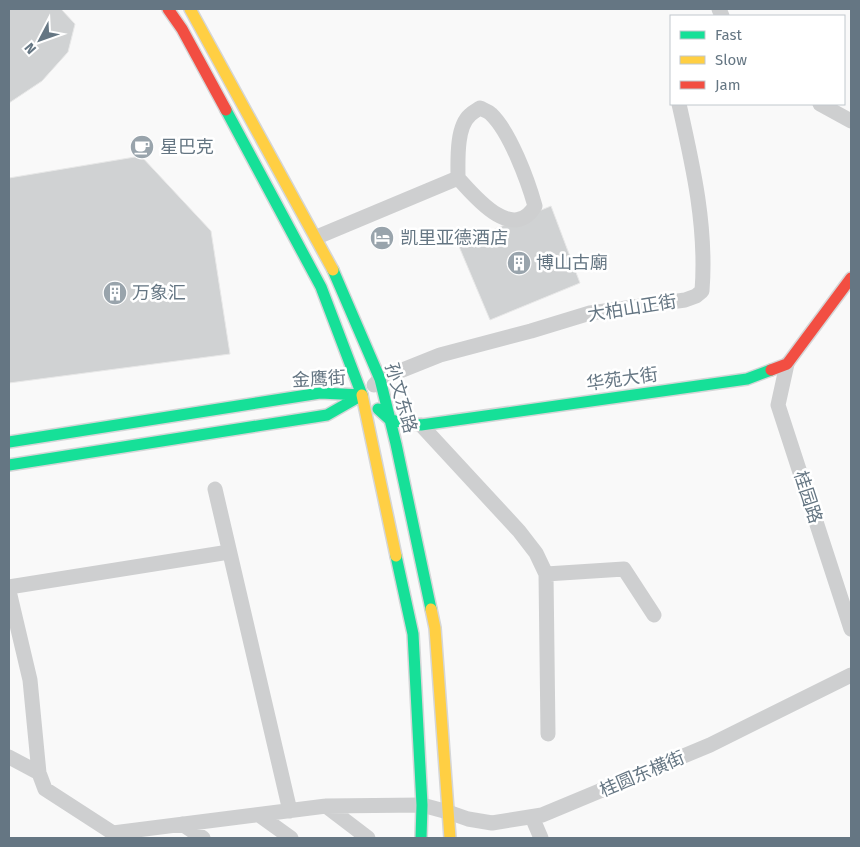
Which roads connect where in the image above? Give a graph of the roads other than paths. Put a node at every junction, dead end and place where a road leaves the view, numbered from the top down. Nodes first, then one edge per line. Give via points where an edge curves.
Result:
1 (168, 9) edge
2 (190, 9) edge
3 (679, 105) edge
4 (822, 105) edge
5 (851, 121) edge
6 (458, 178) junction
7 (317, 237) junction
8 (851, 278) edge
9 (787, 364) junction
10 (380, 379) junction
11 (362, 395) junction
12 (390, 420) junction
13 (421, 425) junction
14 (9, 442) edge
15 (9, 465) edge
16 (215, 489) dead end
17 (230, 552) junction
18 (546, 574) junction
19 (9, 587) edge
20 (9, 592) edge
21 (654, 615) dead end
22 (851, 630) edge
23 (851, 675) edge
24 (548, 734) dead end
25 (9, 757) edge
26 (39, 773) junction
27 (422, 805) junction
28 (326, 806) junction
29 (290, 811) junction
30 (448, 812) junction
31 (259, 815) junction
32 (532, 817) junction
33 (182, 824) junction
34 (117, 835) edge
35 (203, 838) edge
36 (291, 838) edge
37 (368, 838) edge
38 (421, 838) edge
39 (450, 838) edge
40 (541, 838) edge

1 - 11 main road, 孙文东路 via 182,29 321,287
2 - 7 main road, 孙文东路
3 - 10 street, 大柏山正街 via 699,194 702,290 696,296 582,315 440,355
4 - 5 street
6 - 6 street via 475,197 509,220 520,220 530,215 535,206 506,135 490,113 480,108 468,116 462,128
6 - 7 street
7 - 10 main road, 孙文东路
8 - 9 main road
9 - 13 main road, 华苑大街 via 747,379
9 - 22 street, 桂园路 via 778,405
10 - 11 street, 大柏山正街
10 - 12 main road, 孙文东路
11 - 12 main road
11 - 14 main road, 金鹰街 via 320,393
11 - 15 main road, 金鹰街 via 327,415
11 - 27 main road, 孙文东路 via 413,634
12 - 13 main road, 华苑大街
12 - 30 main road, 孙文东路 via 435,628
13 - 18 street via 519,531 536,553
16 - 17 street
17 - 19 street
17 - 29 street
18 - 21 street via 624,569
18 - 24 street
20 - 26 street via 30,680
23 - 32 street, 桂圆东横街 via 710,745 542,816
25 - 26 street
26 - 34 street via 45,789
27 - 28 street, 桂圆东横街
27 - 30 street, 桂圆东横街
27 - 38 main road, 孙文东路
28 - 29 street, 桂圆东横街
28 - 37 street
29 - 31 street, 桂圆东横街
30 - 32 street, 桂圆东横街 via 492,823
30 - 39 main road, 孙文东路
31 - 33 street, 桂圆东横街
31 - 36 street
32 - 40 street
33 - 34 street, 桂圆东横街
33 - 35 street

